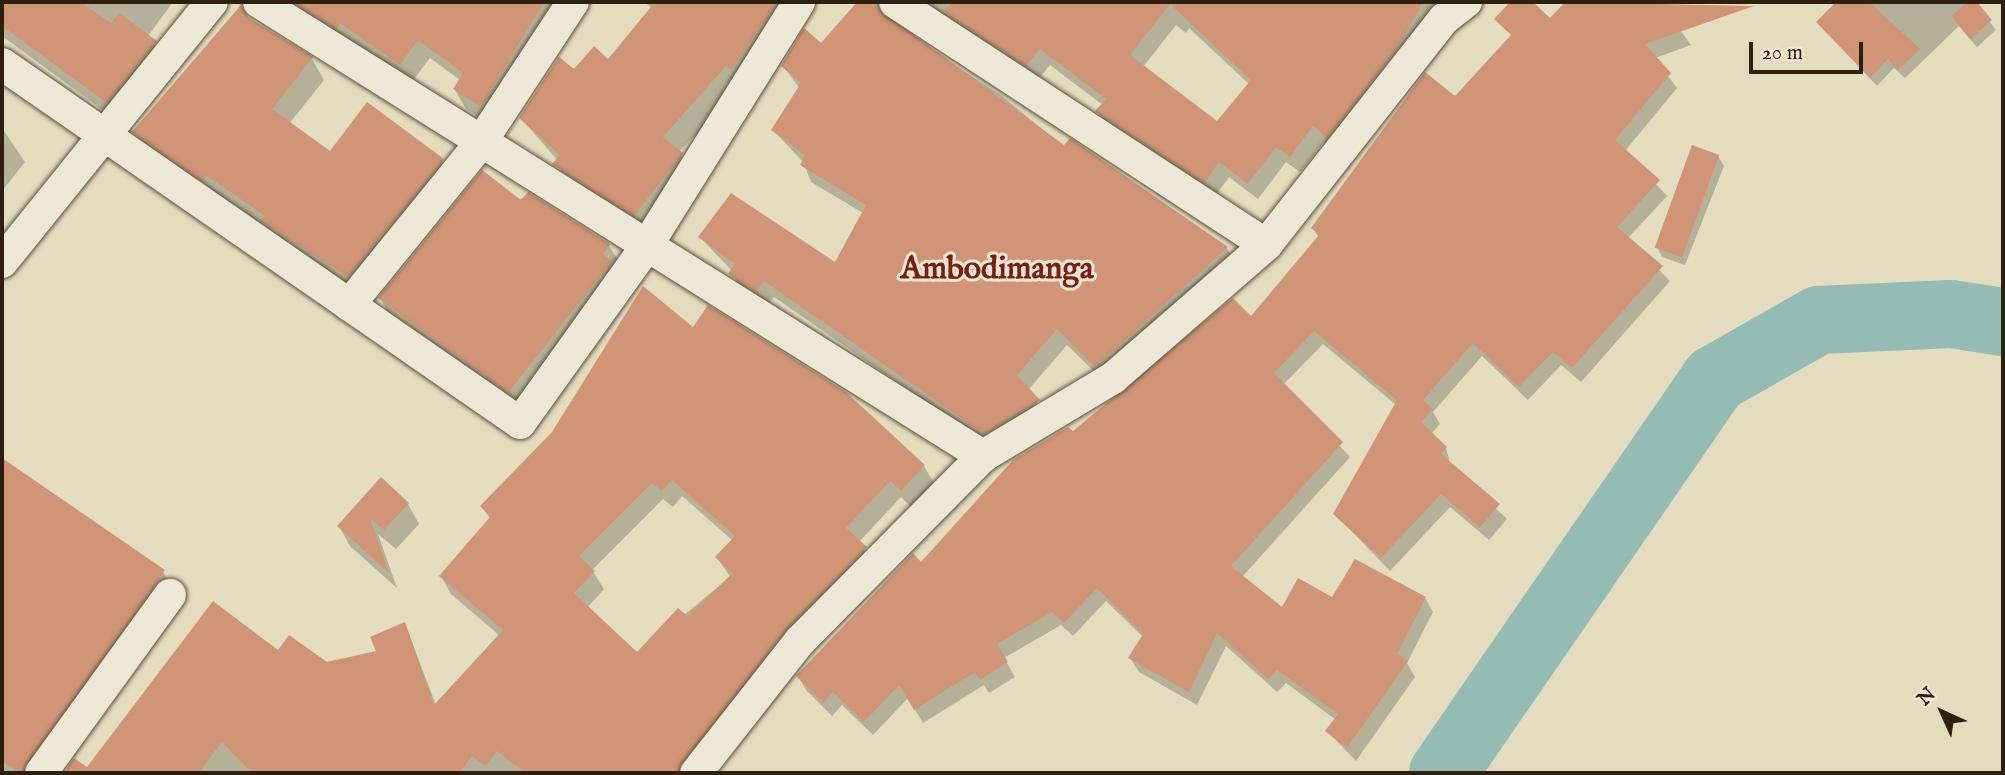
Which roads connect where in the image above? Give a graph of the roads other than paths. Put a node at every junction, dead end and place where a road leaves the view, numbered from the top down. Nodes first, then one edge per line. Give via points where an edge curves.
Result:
1 (212, 2) edge
2 (260, 2) edge
3 (573, 2) edge
4 (799, 2) edge
5 (895, 2) edge
6 (1466, 2) edge
7 (2, 64) edge
8 (104, 139) junction
9 (479, 145) junction
10 (1266, 245) junction
11 (646, 247) junction
12 (2, 262) edge
13 (349, 305) junction
14 (983, 456) junction
15 (170, 595) dead end
16 (41, 773) edge
17 (696, 773) edge

1 - 8 street
2 - 9 street
3 - 9 street
4 - 11 street
5 - 10 street
6 - 10 street via 1444,19
7 - 8 street
8 - 12 street
8 - 13 street
9 - 11 street
9 - 13 street
10 - 14 street via 1113,378
11 - 13 street via 520,423
11 - 14 street
14 - 17 street via 800,641
15 - 16 street

